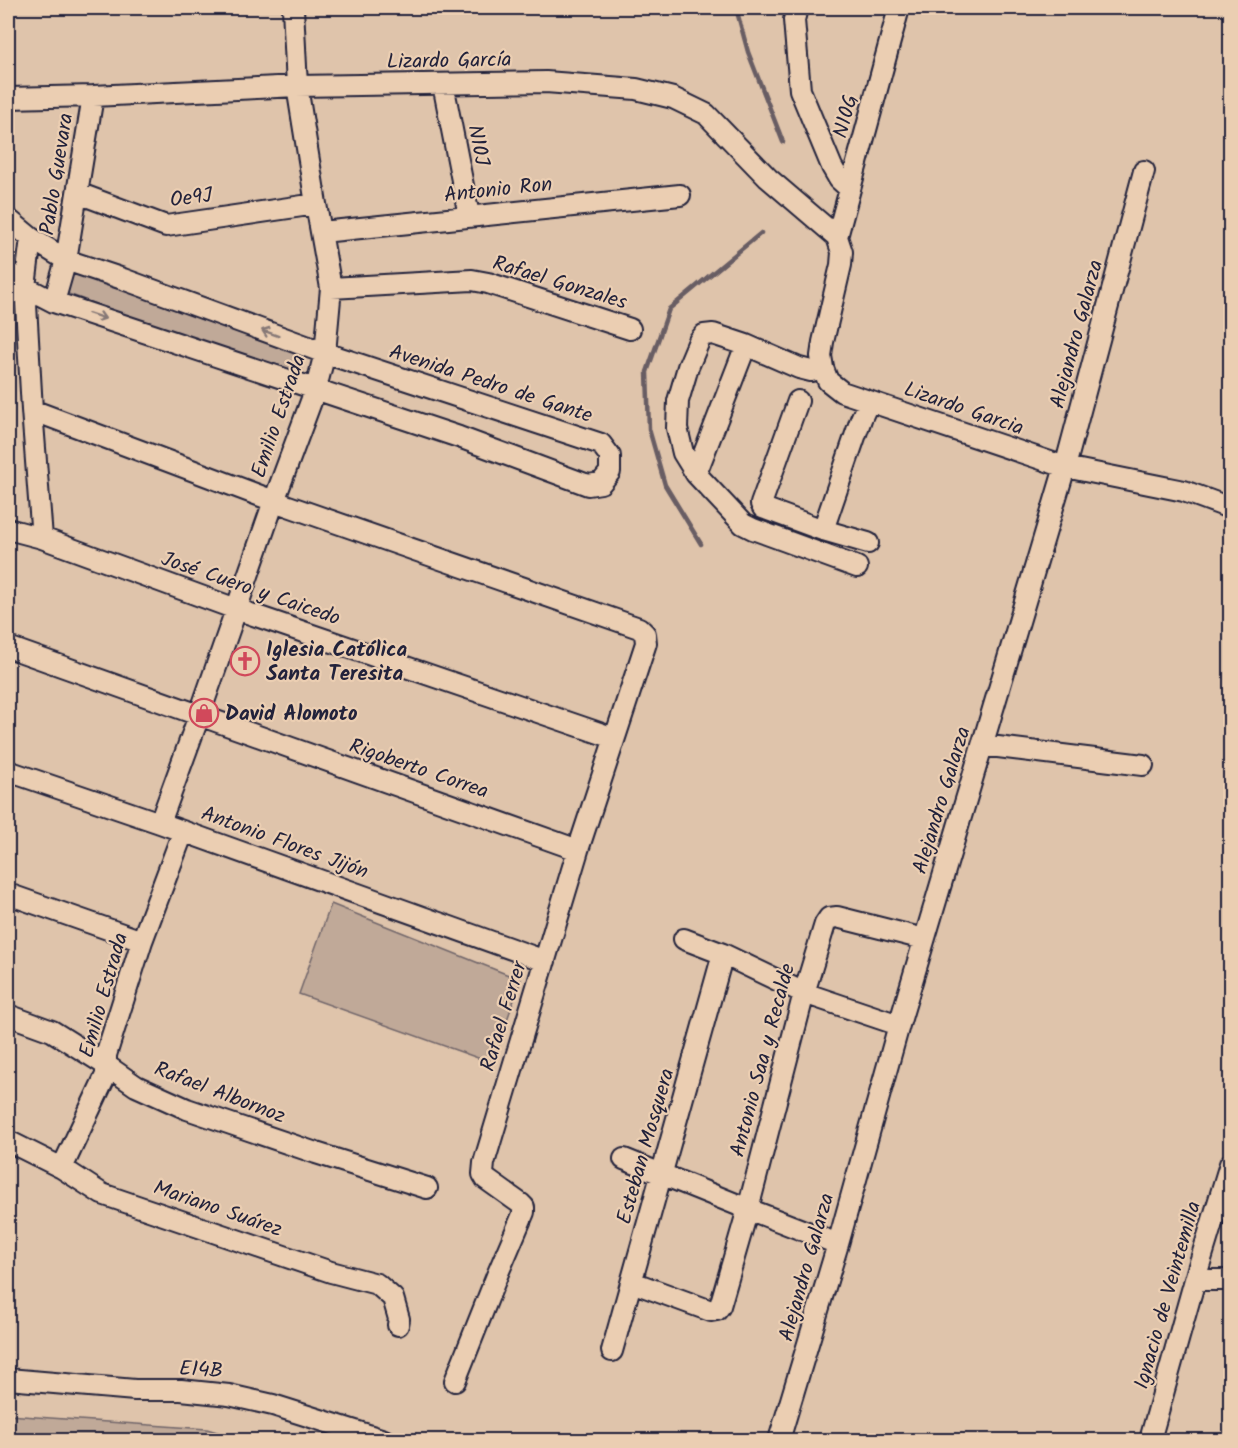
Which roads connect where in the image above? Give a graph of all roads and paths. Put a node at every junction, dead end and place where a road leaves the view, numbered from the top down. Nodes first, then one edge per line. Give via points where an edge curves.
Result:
1 (293, 8) edge
2 (797, 8) edge
3 (898, 8) edge
4 (443, 84) junction
5 (297, 86) junction
6 (93, 96) junction
7 (8, 98) edge
8 (1144, 171) dead end
9 (850, 189) junction
10 (78, 192) junction
11 (680, 195) dead end
12 (316, 204) junction
13 (468, 216) junction
14 (8, 219) edge
15 (322, 231) junction
16 (837, 237) junction
17 (31, 238) junction
18 (66, 260) junction
19 (8, 272) edge
20 (25, 287) junction
21 (331, 288) junction
22 (54, 302) junction
23 (630, 329) dead end
24 (746, 345) junction
25 (325, 353) junction
26 (823, 368) junction
27 (316, 388) junction
28 (798, 401) dead end
29 (869, 401) junction
30 (32, 410) junction
31 (1065, 467) junction
32 (696, 474) junction
33 (274, 501) junction
34 (1230, 508) edge
35 (8, 529) edge
36 (823, 530) junction
37 (42, 538) junction
38 (868, 543) dead end
39 (857, 567) dead end
40 (236, 609) junction
41 (8, 647) edge
42 (200, 716) junction
43 (614, 738) junction
44 (982, 745) junction
45 (1143, 765) dead end
46 (8, 771) edge
47 (160, 823) junction
48 (183, 832) junction
49 (578, 850) junction
50 (8, 894) edge
51 (684, 939) dead end
52 (924, 939) junction
53 (142, 942) junction
54 (723, 954) junction
55 (545, 961) junction
56 (804, 993) junction
57 (8, 1015) edge
58 (899, 1025) junction
59 (106, 1065) junction
60 (8, 1142) edge
61 (624, 1159) dead end
62 (1230, 1164) edge
63 (62, 1168) junction
64 (662, 1173) junction
65 (427, 1188) dead end
66 (748, 1209) junction
67 (838, 1244) junction
68 (1196, 1280) junction
69 (1230, 1280) edge
70 (632, 1282) junction
71 (398, 1324) dead end
72 (612, 1351) dead end
73 (8, 1379) edge
74 (455, 1381) dead end
75 (384, 1440) edge
76 (779, 1440) edge
77 (1150, 1440) edge

1 - 5 street, Emilio Estrada
2 - 9 street via 794,20 800,90 832,167
3 - 9 street, N10G
4 - 5 street, Lizardo García
4 - 13 street, N10J
4 - 16 street, Lizardo García via 546,82 636,89 673,98 706,114 768,178
5 - 6 street, Lizardo García
5 - 12 street, Emilio Estrada
6 - 7 street, Lizardo García
6 - 10 street, Pablo Guevara
8 - 31 street, Alejandro Galarza
9 - 16 street, N10G
10 - 12 street, Oe9J via 166,226
10 - 18 street, Pablo Guevara
11 - 13 street, Antonio Ron
12 - 15 street, Emilio Estrada
13 - 15 street, Antonio Ron
14 - 17 street, Avenida Pedro de Gante
15 - 21 street, Emilio Estrada
16 - 26 street via 841,266 823,342
17 - 18 street, Avenida Pedro de Gante
17 - 20 street, Pablo Guevara
18 - 22 street, Pablo Guevara
25 -> 18 street, Avenida Pedro de Gante
19 - 20 street, Avenida Pedro de Gante
20 - 22 street, Avenida Pedro de Gante
20 - 30 street, Pablo Guevara
21 - 23 street, Rafael Gonzales via 472,280
21 - 25 street, Emilio Estrada
22 -> 27 street, Avenida Pedro de Gante
24 - 26 street via 799,368
24 - 32 street
24 - 32 street via 713,334 704,336 688,366 678,401 677,428 683,453
25 - 27 street, Emilio Estrada
25 - 27 street, Avenida Pedro de Gante via 601,444 610,456 610,472 601,483 588,484
26 - 29 street, Lizardo Garcia via 828,381 842,392
27 - 33 street, Emilio Estrada
28 - 36 street via 761,506
29 - 31 street, Lizardo Garcia
29 - 36 street
30 - 33 street
30 - 37 street, Pablo Guevara
31 - 34 street, Lizardo Garcia via 1184,491
31 - 44 street, Alejandro Galarza
32 - 39 street via 743,524
33 - 40 street, Emilio Estrada
33 - 43 street, Rafael Ferrer via 639,628 646,643
35 - 37 street, José Cuero y Caicedo
36 - 38 street
37 - 40 street, José Cuero y Caicedo
40 - 42 street, Emilio Estrada
40 - 43 street, José Cuero y Caicedo
41 - 42 street, Rigoberto Correa
42 - 47 street, Emilio Estrada
42 - 49 street, Rigoberto Correa
43 - 49 street, Rafael Ferrer
44 - 45 street
44 - 52 street, Alejandro Galarza
46 - 47 street, Antonio Flores Jijón
47 - 48 street, Antonio Flores Jijón
48 - 53 street, Emilio Estrada
48 - 55 street, Antonio Flores Jijón
49 - 55 street, Rafael Ferrer
50 - 53 street
51 - 54 street
52 - 56 street, Antonio Saa y Recalde via 829,918
52 - 58 street, Alejandro Galarza
53 - 59 street, Emilio Estrada
54 - 56 street
54 - 64 street, Esteban Mosquera
55 - 74 street, Rafael Ferrer via 483,1168 486,1179 521,1204 524,1212
56 - 58 street
56 - 66 street, Antonio Saa y Recalde
57 - 59 street, Rafael Albornoz via 52,1031
58 - 67 street, Alejandro Galarza
59 - 63 street, Emilio Estrada via 106,1075
59 - 65 street, Rafael Albornoz via 136,1086 188,1109
60 - 63 street, Mariano Suárez
61 - 64 street
62 - 68 street, Ignacio de Veintemilla
63 - 71 street, Mariano Suárez via 102,1194 377,1284 393,1298
64 - 66 street
64 - 70 street, Esteban Mosquera
66 - 67 street
66 - 70 street, Antonio Saa y Recalde via 717,1310
67 - 76 street, Alejandro Galarza
68 - 69 street
68 - 77 street, Ignacio de Veintemilla
70 - 72 street, Esteban Mosquera
73 - 75 street, E14B via 229,1395

